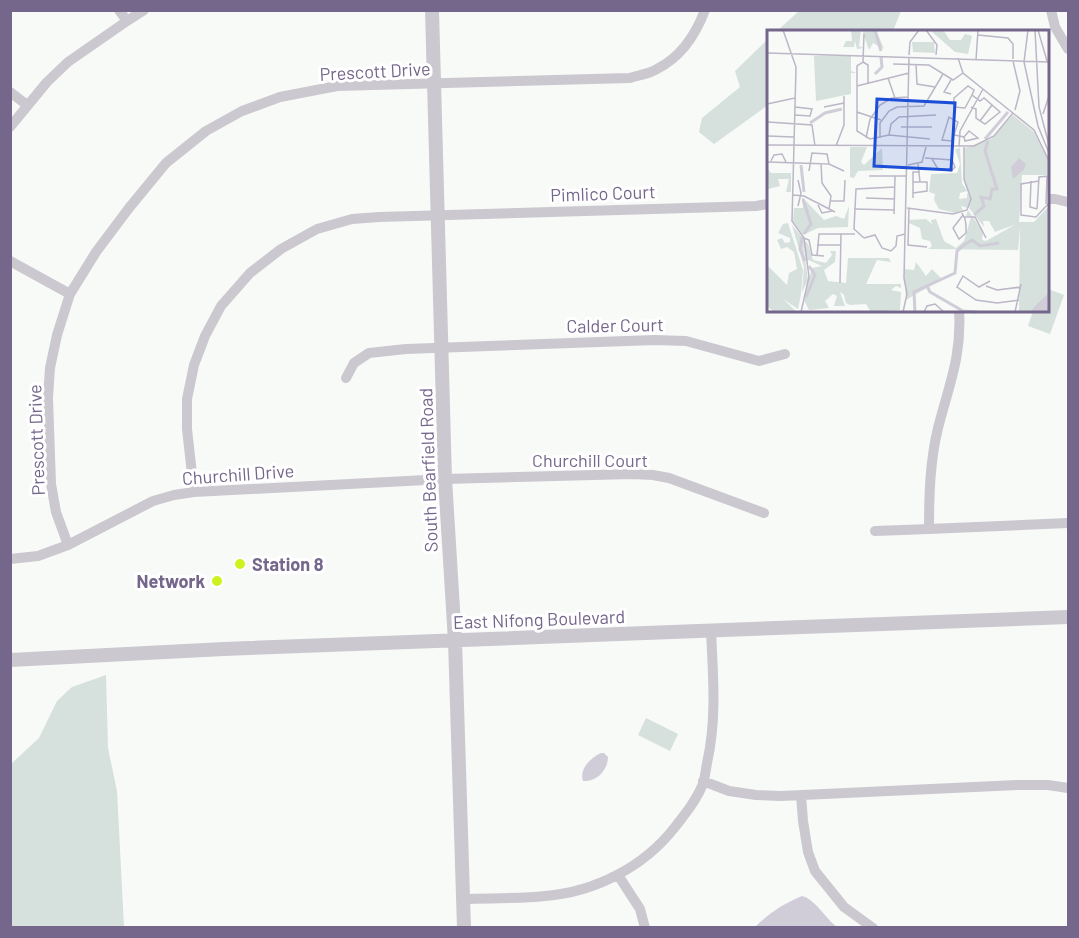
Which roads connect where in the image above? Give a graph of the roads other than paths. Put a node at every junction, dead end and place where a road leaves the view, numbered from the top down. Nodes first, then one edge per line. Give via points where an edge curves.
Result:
1 (119, 10) edge
2 (144, 10) edge
3 (432, 10) edge
4 (705, 10) edge
5 (1051, 10) edge
6 (127, 21) junction
7 (1068, 49) edge
8 (435, 84) junction
9 (10, 92) edge
10 (27, 105) junction
11 (10, 128) edge
12 (1049, 199) edge
13 (1068, 202) edge
14 (767, 204) edge
15 (438, 215) junction
16 (10, 261) edge
17 (70, 294) junction
18 (959, 312) edge
19 (442, 348) junction
20 (785, 354) dead end
21 (346, 378) dead end
22 (445, 479) junction
23 (194, 492) junction
24 (764, 513) dead end
25 (1068, 523) edge
26 (929, 529) junction
27 (875, 531) dead end
28 (68, 545) junction
29 (10, 559) edge
30 (1068, 617) edge
31 (711, 631) junction
32 (455, 641) junction
33 (10, 660) edge
34 (704, 781) junction
35 (1068, 788) edge
36 (801, 795) junction
37 (618, 875) junction
38 (463, 899) junction
39 (464, 927) edge
40 (645, 927) edge
41 (873, 927) edge

1 - 6 street
2 - 6 street
3 - 8 street, South Bearfield Road
4 - 8 street, Prescott Drive via 682,50 659,68 630,78
5 - 7 street via 1055,27
6 - 10 street via 68,62
8 - 15 street, South Bearfield Road
8 - 17 street, Prescott Drive via 337,86 280,97 242,111 206,131 151,181 96,252
9 - 10 street
10 - 11 street
12 - 13 street
14 - 15 street, Pimlico Court
15 - 19 street, South Bearfield Road
15 - 23 street, Pimlico Court via 352,219 326,227 281,249 250,273 221,306 194,365 187,399 187,429
16 - 17 street
17 - 28 street, Prescott Drive via 50,368 48,398 51,484
18 - 26 street via 956,367 930,473
19 - 20 street, Calder Court via 655,340 686,341 759,361
19 - 21 street, Calder Court via 369,353 354,363
19 - 22 street, South Bearfield Road
22 - 23 street, Churchill Drive
22 - 24 street, Churchill Court via 653,475
22 - 32 street, South Bearfield Road
23 - 28 street, Churchill Drive via 153,501
25 - 26 street
26 - 27 street
28 - 29 street, Churchill Drive via 38,556
30 - 31 street, East Nifong Boulevard
31 - 32 street, East Nifong Boulevard
31 - 34 street via 714,716
32 - 33 street, East Nifong Boulevard
32 - 38 street, South Bearfield Road
34 - 36 street via 729,791 756,795
34 - 37 street via 669,835 646,857
35 - 36 street via 1017,785
36 - 41 street via 808,852 815,871 844,907
37 - 38 street via 603,883 547,896
37 - 40 street via 640,909
38 - 39 street, South Bearfield Road

